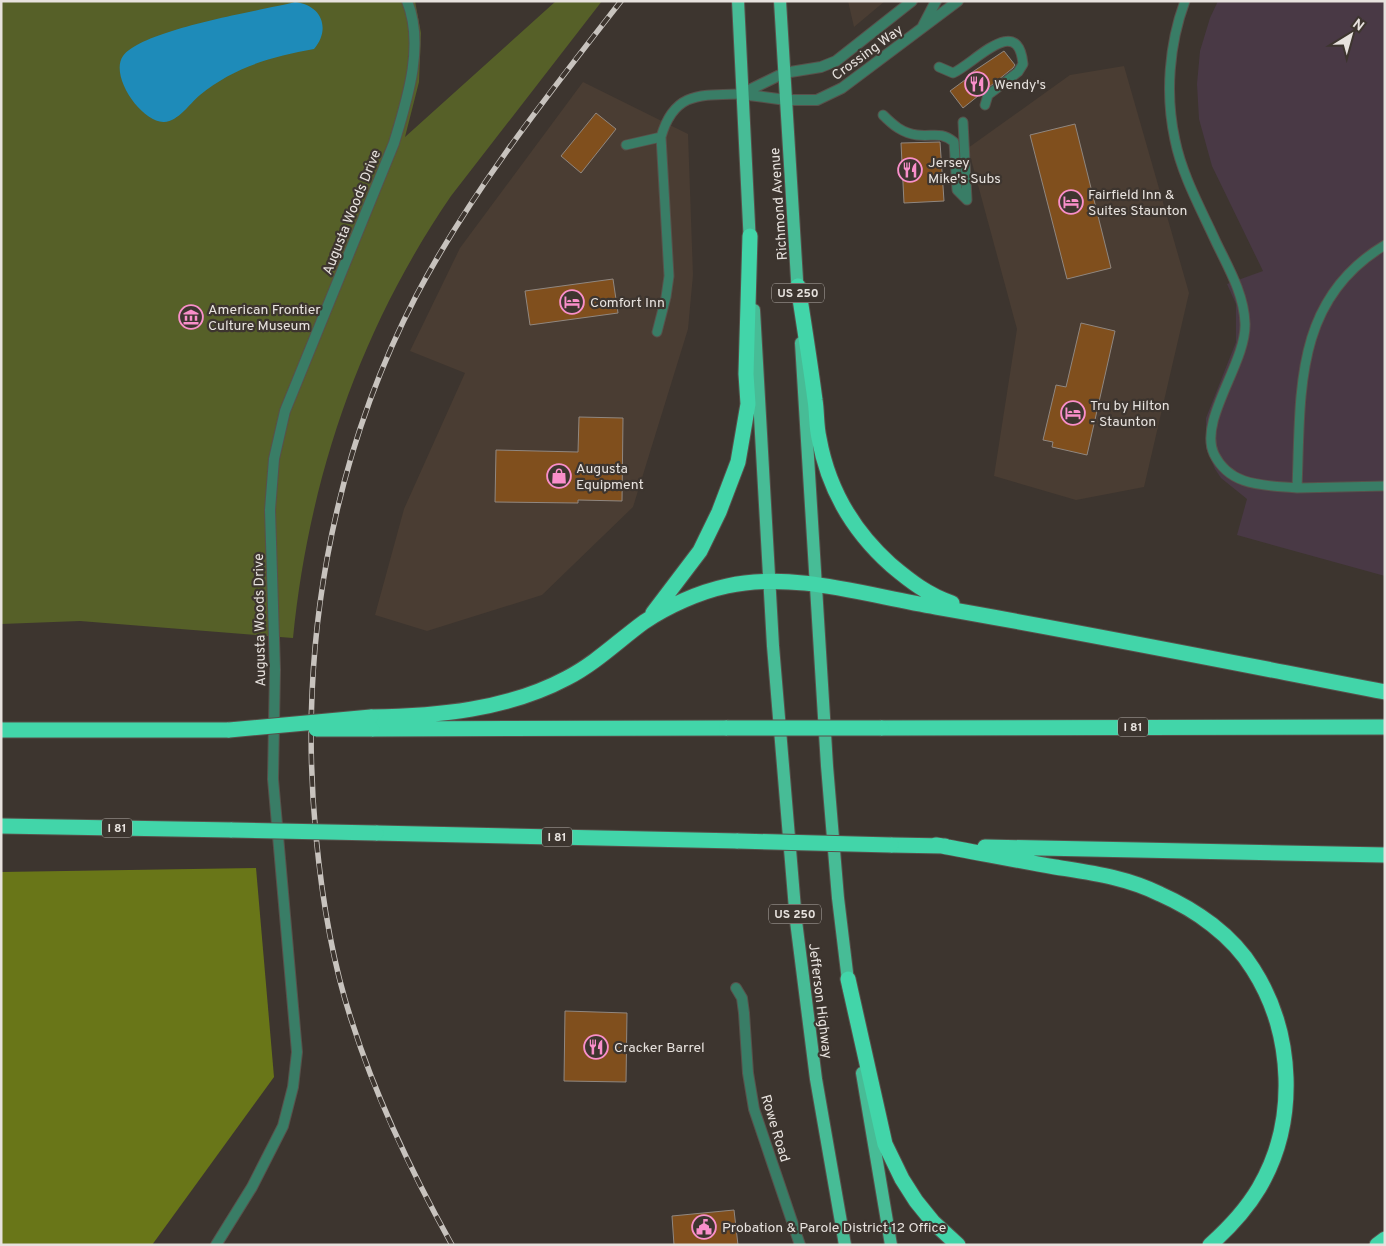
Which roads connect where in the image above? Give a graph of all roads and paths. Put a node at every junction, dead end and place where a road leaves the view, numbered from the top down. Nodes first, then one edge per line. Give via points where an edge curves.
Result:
1 (407, 1) edge
2 (738, 1) edge
3 (780, 1) edge
4 (912, 1) edge
5 (936, 1) edge
6 (958, 1) edge
7 (1185, 1) edge
8 (922, 29) junction
9 (939, 67) dead end
10 (784, 73) junction
11 (742, 94) junction
12 (786, 100) junction
13 (986, 106) dead end
14 (883, 115) dead end
15 (963, 122) dead end
16 (661, 137) junction
17 (626, 145) dead end
18 (750, 236) junction
19 (1385, 245) edge
20 (798, 286) junction
21 (657, 332) dead end
22 (1385, 486) edge
23 (1296, 488) junction
24 (770, 580) junction
25 (814, 585) junction
26 (982, 614) junction
27 (645, 622) junction
28 (1385, 692) edge
29 (371, 723) junction
30 (1385, 727) edge
31 (1, 730) edge
32 (1, 826) edge
33 (936, 845) junction
34 (1385, 855) edge
35 (848, 979) junction
36 (736, 988) dead end
37 (1385, 1239) edge
38 (216, 1245) edge
39 (800, 1245) edge
40 (845, 1245) edge
41 (891, 1245) edge
42 (958, 1245) edge
43 (1210, 1245) edge
44 (1377, 1245) edge

1 - 38 street, Augusta Woods Drive via 412,13 414,51 403,114 285,410 274,459 270,510 275,670 273,779 297,1052 293,1087 283,1126 252,1187
2 - 11 main road, US 250
3 - 10 main road, Richmond Avenue / US 250
4 - 10 street, Crossing Way via 836,61 821,68
5 - 8 street
6 - 8 street, Crossing Way
7 - 23 lane via 1171,66 1170,100 1175,140 1184,169 1239,290 1246,324 1239,357 1212,425 1213,452 1222,467 1235,478 1260,485
8 - 12 street, Crossing Way via 842,88 817,100
9 - 13 lane via 953,73 998,42 1007,40 1016,45 1022,52 1023,64 1018,72 988,96
10 - 11 street, Crossing Way
10 - 12 main road, Richmond Avenue / US 250
11 - 12 street, Crossing Way
11 - 16 lane via 706,95 685,100 668,116
11 - 18 main road, US 250
12 - 20 main road, Richmond Avenue / US 250
14 - 15 lane via 897,128 916,135 946,135 954,142 957,190 967,200
16 - 17 lane
16 - 21 lane via 669,265 666,296
18 - 24 main road, US 250
18 - 27 highway via 748,404 738,462 700,551
19 - 23 lane via 1342,279 1325,302 1315,324 1300,407
20 - 25 main road, Richmond Avenue / US 250
20 - 26 highway via 816,402 818,437 828,474 847,514 878,553 915,585 937,598
22 - 23 lane
24 - 25 highway
24 - 27 highway via 705,592
24 - 40 main road, Jefferson Highway / US 250 via 796,921 816,1079
25 - 26 highway
25 - 35 main road, US 250 via 838,898
26 - 28 highway
27 - 29 highway via 567,679 535,692 468,710
29 - 30 highway, I 81, bridge via 728,728
29 - 31 highway, I 81, bridge via 229,730
32 - 33 highway, I 81, bridge
33 - 34 highway, I 81
33 - 43 highway via 1092,871 1129,881 1161,894 1201,917 1224,935 1253,968 1266,992 1278,1030 1287,1082 1286,1108 1281,1134 1260,1188 1245,1210
35 - 41 main road, US 250
35 - 42 highway via 885,1144 916,1201
36 - 39 street, Rowe Road via 742,998 754,1109
37 - 44 highway

